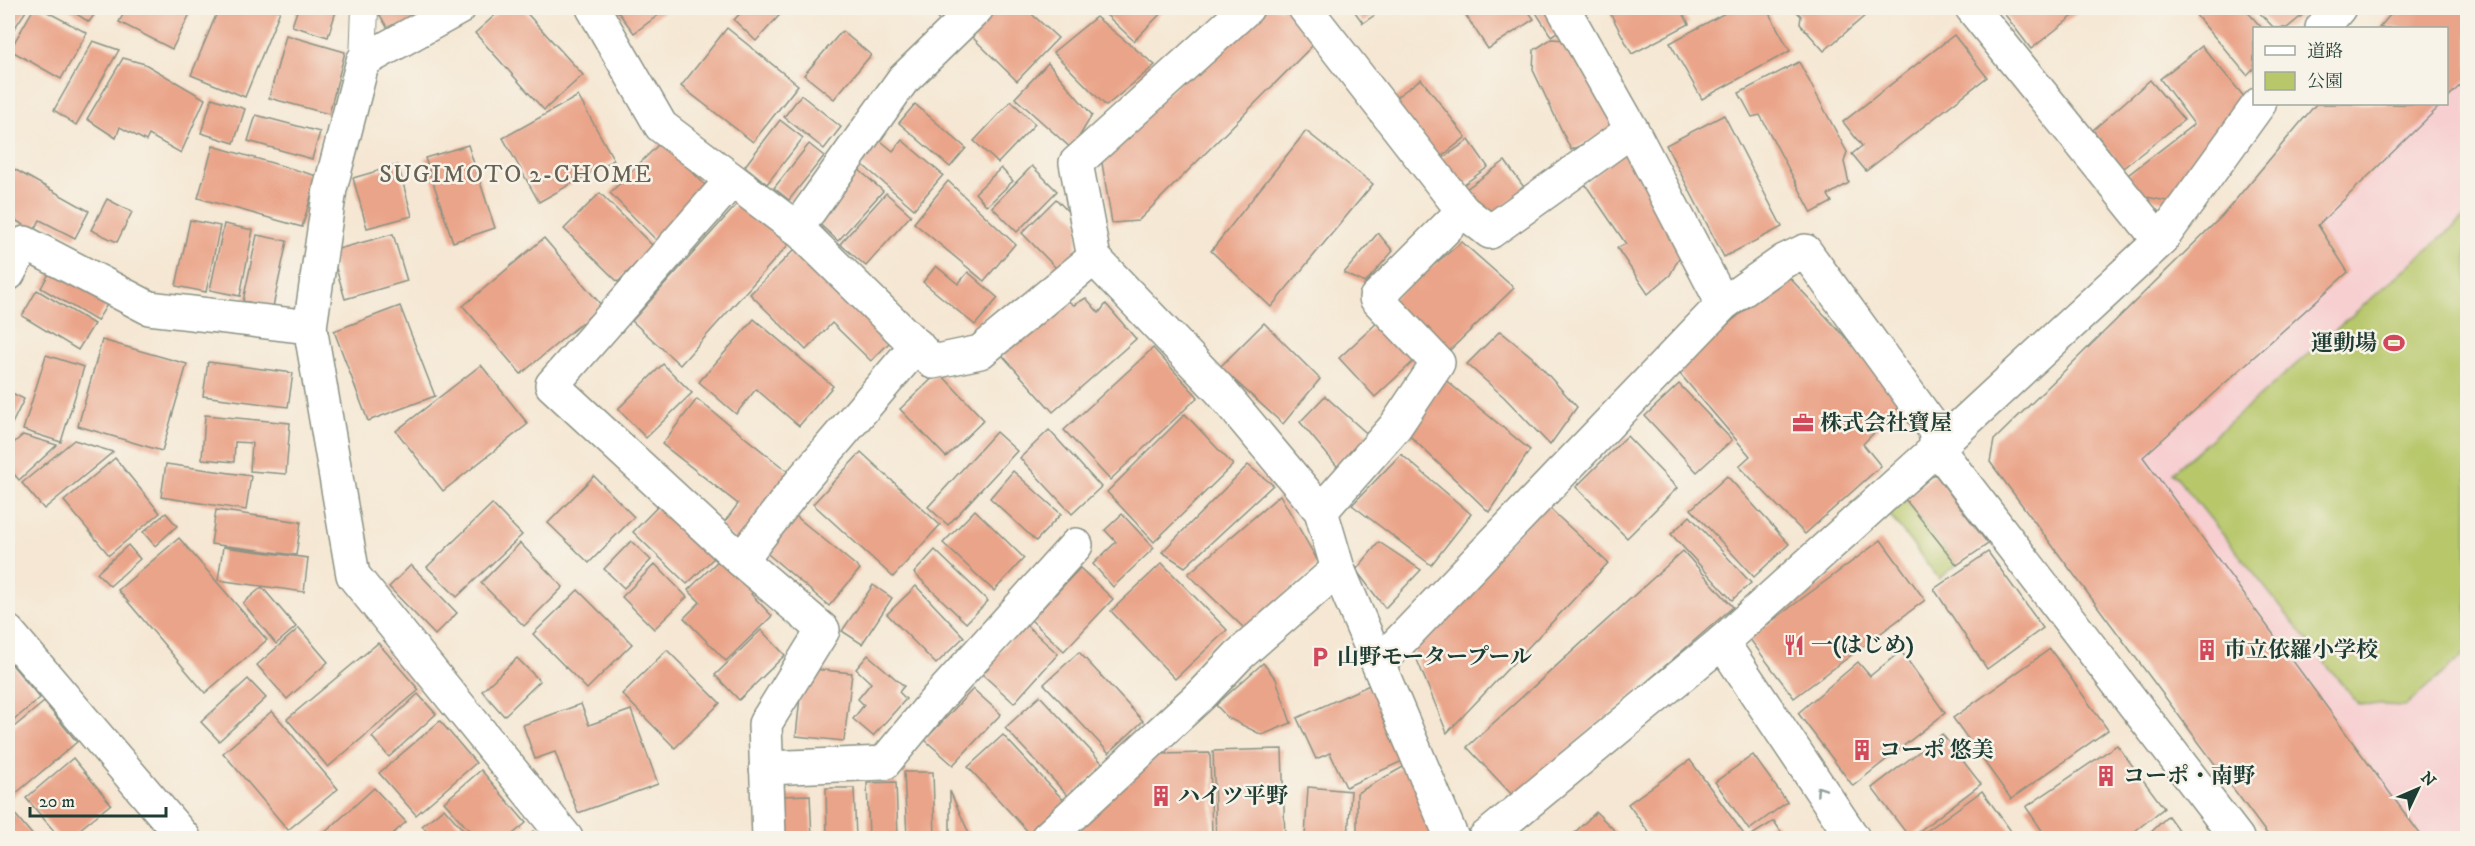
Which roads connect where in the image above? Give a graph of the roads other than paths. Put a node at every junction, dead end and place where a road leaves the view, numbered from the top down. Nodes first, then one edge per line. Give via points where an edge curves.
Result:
1 (364, 8) edge
2 (459, 8) edge
3 (593, 8) edge
4 (977, 8) edge
5 (1247, 8) edge
6 (1305, 8) edge
7 (1563, 8) edge
8 (1972, 8) edge
9 (2339, 8) edge
10 (2323, 27) edge
11 (363, 61) junction
12 (2258, 105) edge
13 (1632, 130) junction
14 (732, 180) junction
15 (1463, 211) junction
16 (797, 228) junction
17 (16, 238) edge
18 (2160, 241) junction
19 (1094, 258) junction
20 (8, 274) edge
21 (1723, 304) junction
22 (310, 327) junction
23 (917, 345) junction
24 (1937, 448) junction
25 (1321, 512) junction
26 (1076, 545) dead end
27 (741, 560) junction
28 (1338, 569) junction
29 (8, 632) edge
30 (1722, 642) junction
31 (1379, 663) junction
32 (766, 768) junction
33 (184, 838) edge
34 (566, 838) edge
35 (769, 838) edge
36 (1047, 838) edge
37 (1452, 838) edge
38 (1485, 838) edge
39 (1853, 838) edge
40 (2237, 838) edge

1 - 11 lane
2 - 11 street
3 - 14 street via 661,126
4 - 16 street via 902,81
5 - 19 street via 1076,163
6 - 15 street
7 - 13 street
8 - 18 street
9 - 10 street
11 - 22 street via 330,189
12 - 18 street
13 - 15 street via 1490,232
13 - 21 street
14 - 16 street
14 - 27 street via 552,385
15 - 25 street via 1376,298 1438,363 1395,427
16 - 23 street
17 - 20 street
17 - 22 street via 149,308
18 - 24 street
19 - 23 street via 980,352 933,362
19 - 25 street via 1219,389
21 - 24 street via 1784,261 1805,251 1935,430
21 - 31 street
22 - 34 street via 353,575
23 - 27 street via 804,478
24 - 30 street
24 - 40 street
25 - 28 street
26 - 32 street via 884,763
27 - 32 street via 823,630 765,724
28 - 31 street
28 - 36 street via 1260,636
29 - 33 street
30 - 38 street
39 -> 30 street
31 - 37 street
32 - 35 street

